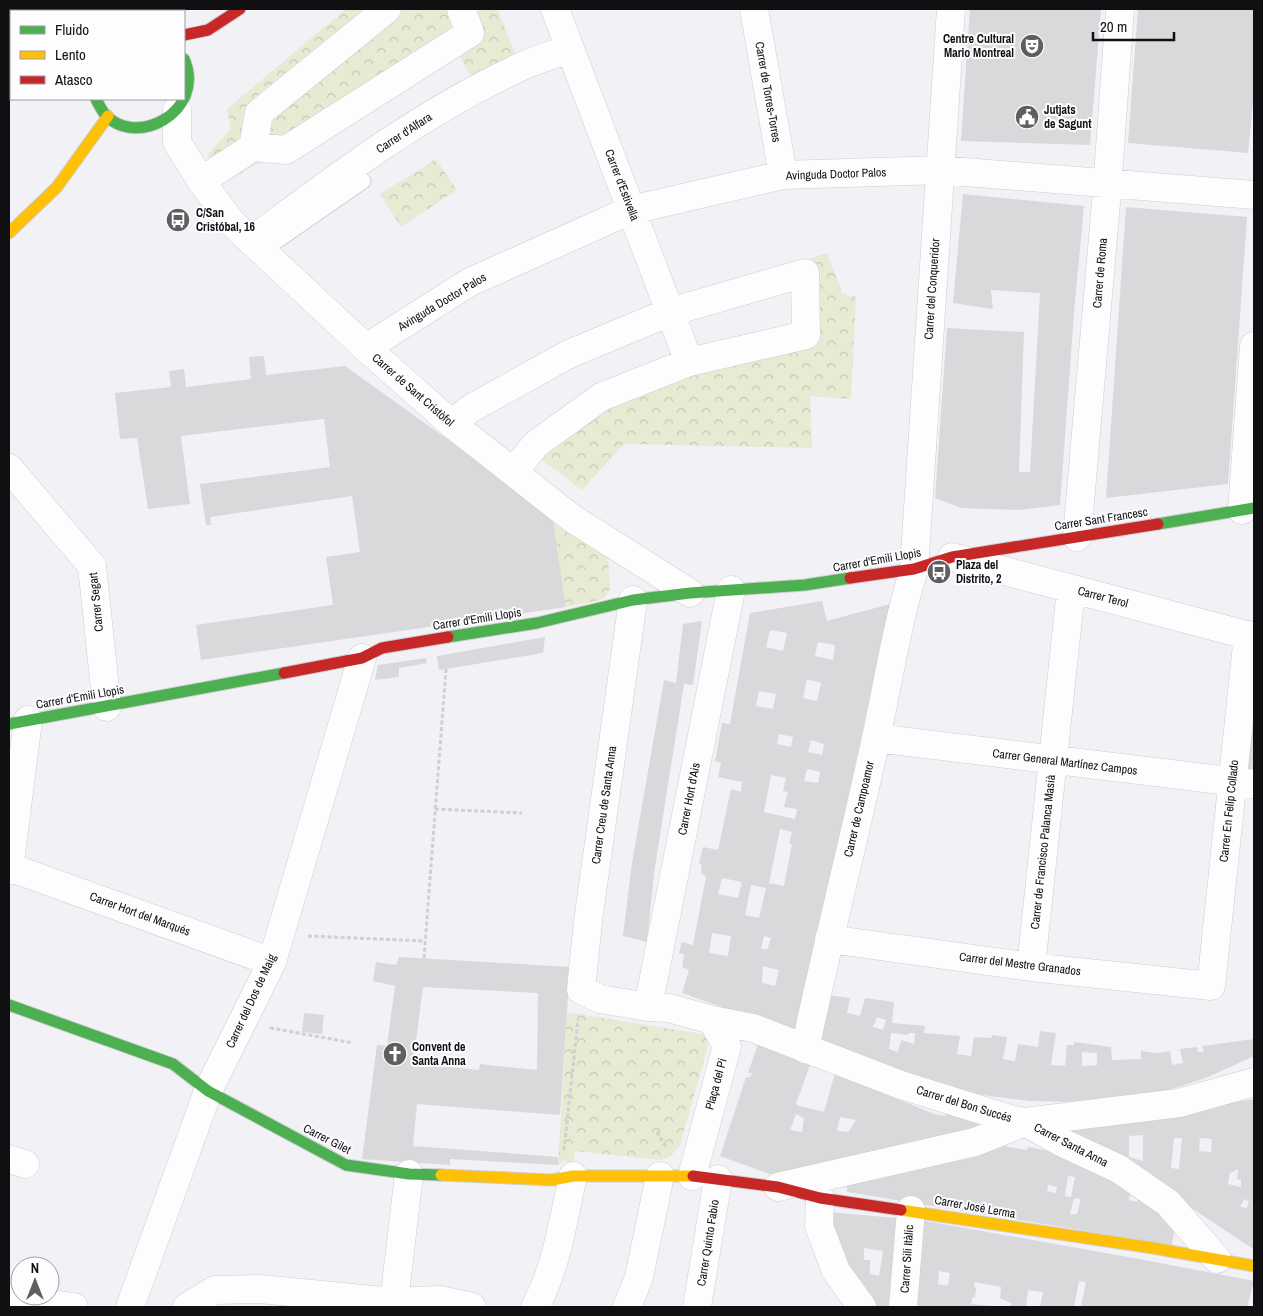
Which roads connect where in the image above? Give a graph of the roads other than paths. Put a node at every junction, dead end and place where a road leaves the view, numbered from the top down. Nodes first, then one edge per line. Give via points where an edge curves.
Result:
1 (240, 9) edge
2 (386, 9) edge
3 (461, 9) edge
4 (555, 9) edge
5 (754, 9) edge
6 (950, 9) edge
7 (1120, 9) edge
8 (208, 30) junction
9 (185, 35) edge
10 (201, 46) dead end
11 (572, 55) junction
12 (189, 61) edge
13 (185, 96) edge
14 (97, 100) edge
15 (183, 100) edge
16 (177, 110) junction
17 (452, 115) dead end
18 (108, 116) junction
19 (136, 127) junction
20 (177, 142) junction
21 (254, 147) junction
22 (940, 170) junction
23 (783, 175) junction
24 (201, 181) junction
25 (363, 181) dead end
26 (1107, 184) junction
27 (1254, 194) edge
28 (631, 210) junction
29 (9, 233) edge
30 (256, 246) junction
31 (670, 312) junction
32 (1254, 346) edge
33 (366, 348) junction
34 (689, 362) junction
35 (452, 424) junction
36 (9, 468) edge
37 (513, 472) junction
38 (1248, 509) edge
39 (1077, 537) junction
40 (952, 557) junction
41 (914, 569) junction
42 (1071, 589) junction
43 (731, 590) junction
44 (690, 593) junction
45 (633, 600) junction
46 (1251, 636) edge
47 (362, 658) junction
48 (107, 707) junction
49 (15, 720) edge
50 (876, 738) junction
51 (1052, 760) junction
52 (1243, 783) edge
53 (9, 868) edge
54 (829, 938) junction
55 (272, 962) junction
56 (1031, 967) junction
57 (1211, 986) joint
58 (9, 1005) edge
59 (648, 1007) junction
60 (712, 1020) junction
61 (805, 1049) junction
62 (1254, 1082) edge
63 (208, 1091) junction
64 (1025, 1122) junction
65 (665, 1166) junction
66 (408, 1174) junction
67 (573, 1176) junction
68 (692, 1176) junction
69 (718, 1180) junction
70 (778, 1187) junction
71 (820, 1198) junction
72 (911, 1210) junction
73 (1217, 1260) junction
74 (1254, 1266) edge
75 (9, 1298) edge
76 (394, 1302) junction
77 (74, 1307) edge
78 (130, 1307) edge
79 (187, 1307) edge
80 (472, 1307) edge
81 (535, 1307) edge
82 (627, 1307) edge
83 (697, 1307) edge
84 (862, 1307) edge
85 (903, 1307) edge

1 - 8 street
2 - 21 street via 259,114
3 - 21 street via 470,33 286,150
4 - 11 street, Carrer d'Estivella
5 - 23 street, Carrer de Torres-Torres
6 - 22 street, Carrer del Conqueridor
7 - 26 street, Carrer de Roma
8 - 9 street
8 - 10 street
11 - 17 lane via 506,85
11 - 28 street, Carrer d'Estivella
11 - 30 street, Carrer d'Alfara via 528,63 447,104 344,171
12 - 13 street
14 - 18 street
15 - 16 street
16 - 19 street via 159,124
16 - 20 street
18 - 19 street
18 - 29 street via 58,187
19 - 20 street
20 - 24 street, Carrer de Sant Cristòfol
21 - 24 street
22 - 23 street, Avinguda Doctor Palos
22 - 26 street, Avinguda Doctor Palos
22 - 41 street, Carrer del Conqueridor
23 - 28 street, Avinguda Doctor Palos
24 - 30 street, Carrer de Sant Cristòfol via 232,223
25 - 30 lane
26 - 27 street, Avinguda Doctor Palos
26 - 39 street, Carrer de Roma
28 - 31 street, Carrer d'Estivella
28 - 33 street, Avinguda Doctor Palos via 470,282
30 - 33 street, Carrer de Sant Cristòfol
31 - 34 street, Carrer d'Estivella
31 - 34 street via 805,273 806,334
31 - 35 street via 569,354 470,409
32 - 38 street
33 - 35 street, Carrer de Sant Cristòfol
34 - 37 street via 601,397 536,444
35 - 37 street, Carrer de Sant Cristòfol
36 - 48 street, Carrer Segart via 92,566
37 - 44 street, Carrer de Sant Cristòfol via 573,520
38 - 39 street, Carrer Sant Francesc
39 - 40 street, Carrer Sant Francesc
40 - 41 street, Carrer d'Emili Llopis
40 - 42 street, Carrer Terol
41 - 43 street, Carrer d'Emili Llopis via 805,586
41 - 50 street, Carrer de Campoamor via 903,605
42 - 46 street, Carrer Terol
42 - 51 street, Carrer de Francisco Palanca Masià
43 - 44 street, Carrer d'Emili Llopis
43 - 59 street, Carrer Hort d'Ais
44 - 45 street, Carrer d'Emili Llopis
45 - 47 street, Carrer d'Emili Llopis via 537,623 382,648
45 - 59 street, Carrer Creu de Santa Anna via 589,912 590,995
46 - 52 street, Carrer En Felip Collado
47 - 48 street, Carrer d'Emili Llopis
47 - 55 street, Carrer del Dos de Maig
48 - 49 street, Carrer d'Emili Llopis
49 - 53 street
50 - 51 street, Carrer General Martínez Campos
50 - 54 street, Carrer de Campoamor
51 - 52 street, Carrer General Martínez Campos
51 - 56 street, Carrer de Francisco Palanca Masià
52 - 57 street, Carrer En Felip Collado
53 - 55 street, Carrer Hort del Marqués
54 - 56 street, Carrer del Mestre Granados
54 - 61 street, Carrer de Campoamor
55 - 63 street, Carrer del Dos de Maig
56 - 57 street, Carrer del Mestre Granados
58 - 63 street, Carrer Gilet via 173,1064
59 - 60 street via 669,1008
60 - 61 street, Carrer del Bon Succés via 753,1028
60 - 68 street, Plaça del Pi via 727,1046
61 - 64 street, Carrer del Bon Succés via 901,1084
62 - 64 street, Carrer del Bon Succés via 1179,1103
63 - 66 street, Carrer Gilet via 346,1165
63 - 78 street, Carrer del Dos de Maig
64 - 70 street, Carrer Santa Anna via 976,1142
64 - 73 street, Carrer Santa Anna via 1119,1169 1168,1203
65 - 67 street, Carrer Gilet
65 - 68 street, Carrer Gilet
65 - 82 street via 639,1277
66 - 67 street, Carrer Gilet via 552,1180
66 - 76 street
67 - 81 street via 556,1252
68 - 69 street, Carrer José Lerma
69 - 70 street, Carrer José Lerma
69 - 83 street, Carrer Quinto Fabio
70 - 71 street, Carrer José Lerma
71 - 72 street, Carrer José Lerma
71 - 84 street via 819,1226 836,1271
72 - 73 street, Carrer José Lerma
72 - 85 street, Carrer Sili Itàlic
73 - 74 street, Carrer José Lerma
75 - 77 street
76 - 79 street via 260,1289 215,1290
76 - 80 street via 440,1300

